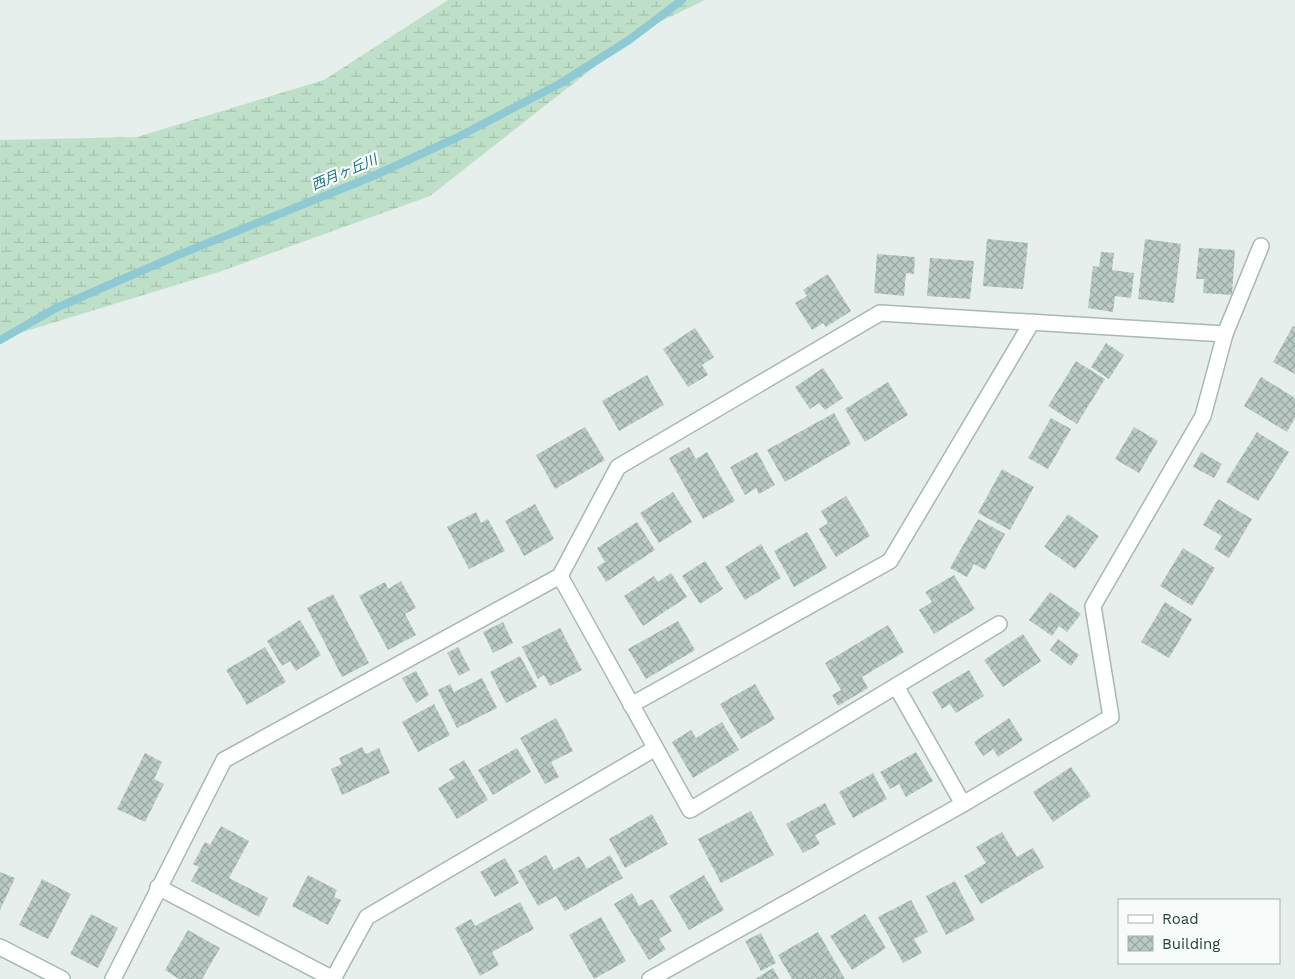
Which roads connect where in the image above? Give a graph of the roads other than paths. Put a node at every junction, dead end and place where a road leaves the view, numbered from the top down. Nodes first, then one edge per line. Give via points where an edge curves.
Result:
1 (1261, 246) dead end
2 (1032, 322) junction
3 (1225, 334) junction
4 (560, 576) junction
5 (999, 624) dead end
6 (896, 686) junction
7 (631, 705) junction
8 (654, 749) junction
9 (963, 804) junction
10 (158, 887) junction
11 (0, 947) edge
12 (62, 979) edge
13 (113, 979) edge
14 (333, 979) edge
15 (650, 979) edge

1 - 3 street
2 - 3 street
2 - 4 street via 880,313 618,467
2 - 7 street via 890,561
3 - 9 street via 1203,416 1093,606 1111,717
4 - 7 street
4 - 10 street via 224,760
5 - 6 street
6 - 8 street via 690,810
6 - 9 street
7 - 8 street
8 - 14 street via 366,917
9 - 15 street
10 - 13 street
10 - 14 street
11 - 12 street

